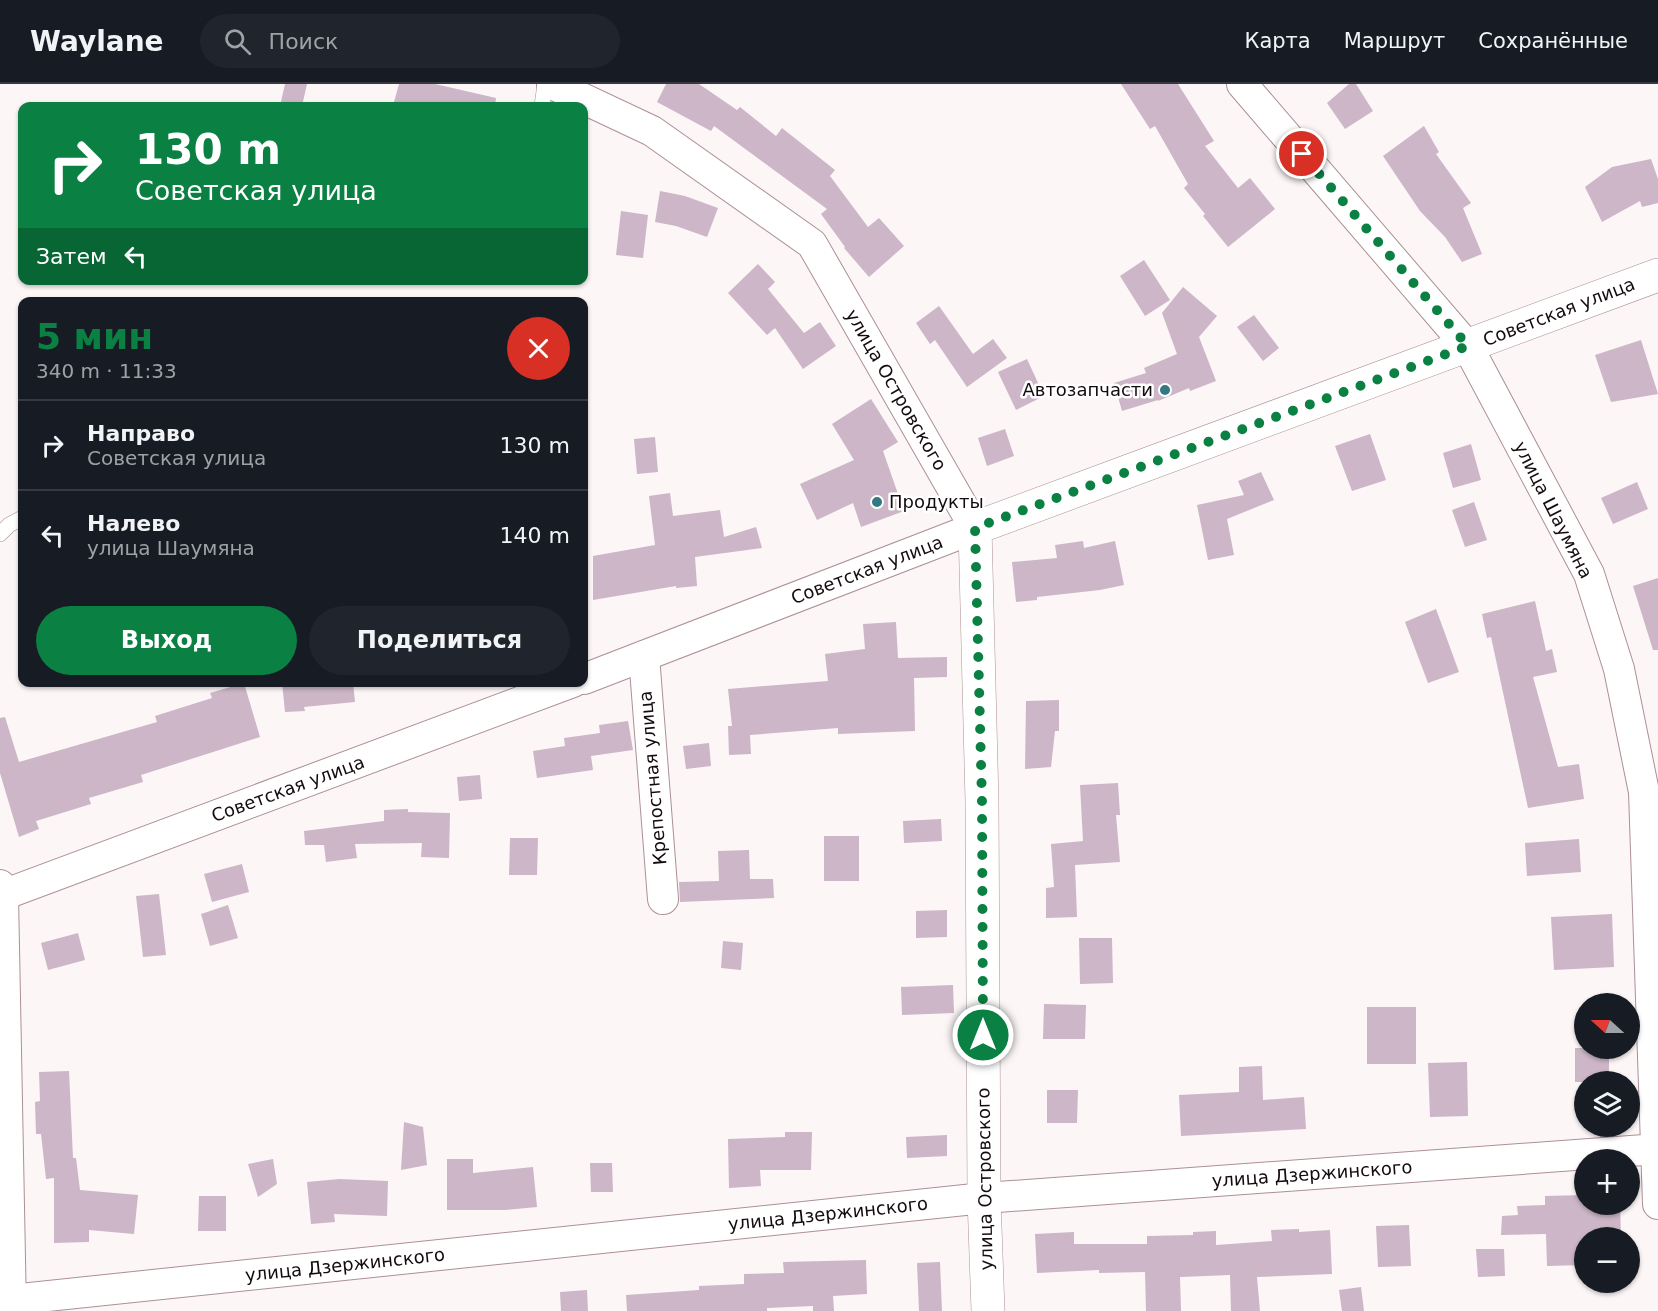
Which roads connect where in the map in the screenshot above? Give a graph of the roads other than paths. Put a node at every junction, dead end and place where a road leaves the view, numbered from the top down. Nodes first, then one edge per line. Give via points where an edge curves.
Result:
1 (545, 84) edge
2 (552, 84) edge
3 (1242, 84) edge
4 (543, 102) edge
5 (1658, 275) edge
6 (1468, 346) junction
7 (18, 520) edge
8 (975, 528) junction
9 (0, 534) edge
10 (644, 656) junction
11 (588, 677) edge
12 (559, 687) edge
13 (1, 890) edge
14 (663, 899) dead end
15 (1657, 1149) edge
16 (984, 1198) junction
17 (1658, 1204) edge
18 (7, 1304) edge
19 (988, 1311) edge

1 - 4 lane
2 - 8 street, улица Островского via 652,131 812,244
3 - 6 street, улица Шаумяна
5 - 6 street, Советская улица
6 - 8 street, Советская улица
6 - 15 street, улица Шаумяна via 1589,574 1619,669 1644,792
7 - 9 lane
8 - 10 street, Советская улица
8 - 16 street, улица Островского via 982,802
10 - 11 street, Советская улица
10 - 14 street, Крепостная улица
12 - 13 street, Советская улица
13 - 18 street
15 - 16 street, улица Дзержинского
15 - 17 street, улица Шаумяна
16 - 18 street, улица Дзержинского
16 - 19 street, улица Островского

